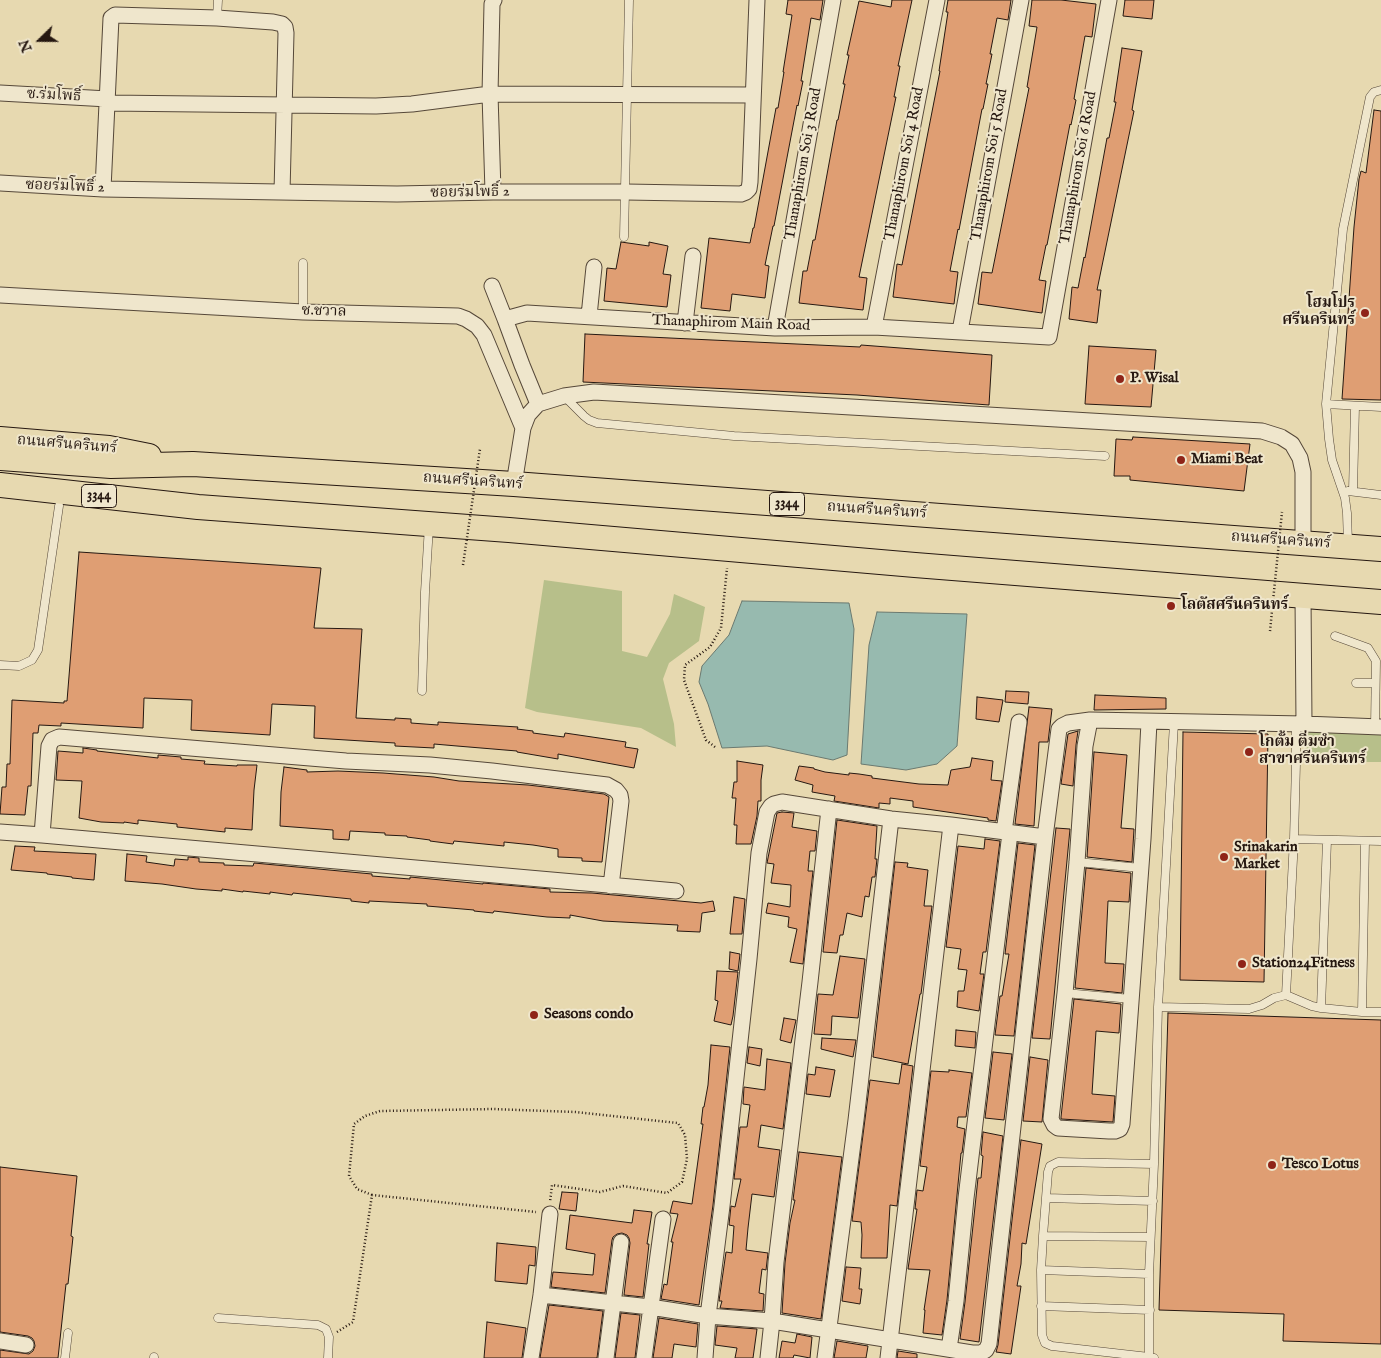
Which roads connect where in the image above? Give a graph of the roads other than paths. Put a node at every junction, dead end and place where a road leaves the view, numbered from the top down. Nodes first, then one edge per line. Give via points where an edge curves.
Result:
1 (218, 0) edge
2 (494, 0) edge
3 (629, 0) edge
4 (757, 0) edge
5 (833, 0) edge
6 (937, 0) edge
7 (1021, 0) edge
8 (1109, 0) edge
9 (217, 18) junction
10 (1381, 90) edge
11 (0, 93) edge
12 (490, 94) junction
13 (627, 95) junction
14 (754, 95) junction
15 (108, 101) junction
16 (284, 106) junction
17 (0, 183) edge
18 (103, 188) junction
19 (282, 192) junction
20 (493, 192) junction
21 (626, 192) junction
22 (624, 237) dead end
23 (693, 256) dead end
24 (303, 263) dead end
25 (594, 267) dead end
26 (492, 286) dead end
27 (0, 294) edge
28 (302, 312) junction
29 (588, 316) junction
30 (505, 319) junction
31 (685, 322) junction
32 (874, 327) junction
33 (775, 328) junction
34 (960, 331) junction
35 (1049, 337) joint
36 (564, 396) junction
37 (538, 404) junction
38 (1326, 404) junction
39 (1355, 406) junction
40 (1381, 407) edge
41 (522, 428) junction
42 (0, 440) edge
43 (1105, 456) dead end
44 (0, 458) edge
45 (192, 464) junction
46 (514, 484) junction
47 (0, 485) edge
48 (1344, 490) junction
49 (1353, 491) junction
50 (1381, 495) edge
51 (0, 500) edge
52 (59, 506) junction
53 (198, 507) junction
54 (429, 524) junction
55 (1303, 543) junction
56 (1348, 546) junction
57 (1381, 548) edge
58 (1303, 596) junction
59 (1381, 602) edge
60 (1335, 636) dead end
61 (0, 665) edge
62 (1356, 683) dead end
63 (1375, 684) junction
64 (422, 692) dead end
65 (1090, 720) junction
66 (1019, 722) dead end
67 (1148, 722) junction
68 (1174, 723) junction
69 (1300, 724) junction
70 (1378, 727) edge
71 (829, 809) junction
72 (891, 819) junction
73 (951, 825) junction
74 (0, 832) edge
75 (1007, 833) junction
76 (42, 835) junction
77 (1045, 837) junction
78 (1294, 839) junction
79 (1327, 840) junction
80 (1365, 841) junction
81 (1381, 841) edge
82 (1077, 862) junction
83 (1140, 868) junction
84 (611, 886) junction
85 (676, 891) dead end
86 (1065, 993) junction
87 (1286, 994) junction
88 (1131, 999) junction
89 (1158, 1007) junction
90 (1321, 1008) junction
91 (1362, 1012) junction
92 (1381, 1012) edge
93 (1154, 1164) junction
94 (1046, 1198) junction
95 (1153, 1201) junction
96 (550, 1214) road end
97 (663, 1219) dead end
98 (1043, 1236) junction
99 (1150, 1237) junction
100 (621, 1242) dead end
101 (1041, 1270) junction
102 (1149, 1274) junction
103 (541, 1295) junction
104 (612, 1303) junction
105 (1042, 1306) junction
106 (650, 1307) junction
107 (1150, 1310) junction
108 (708, 1316) junction
109 (218, 1318) dead end
110 (772, 1321) junction
111 (828, 1329) junction
112 (68, 1333) dead end
113 (890, 1339) junction
114 (0, 1341) edge
115 (26, 1345) dead end
116 (948, 1349) junction
117 (924, 1351) edge
118 (65, 1358) edge
119 (328, 1358) edge
120 (531, 1358) edge
121 (606, 1358) edge
122 (644, 1358) edge
123 (705, 1358) edge
124 (768, 1358) edge
125 (825, 1358) edge
126 (888, 1358) edge
127 (1152, 1358) edge

1 - 9 lane
2 - 12 street
3 - 13 lane
4 - 14 street, ซอยร่มโพธิ์ 2
5 - 33 street, Thanaphirom Soi 3 Road
6 - 32 street, Thanaphirom Soi 4 Road
7 - 34 street, Thanaphirom Soi 5 Road
8 - 35 street, Thanaphirom Soi 6 Road
9 - 15 street via 113,16
9 - 16 street via 273,22 285,27
10 - 38 lane via 1370,97 1343,228
11 - 15 street, ซ.ร่มโพธิ์
12 - 13 street, ซ.ร่มโพธิ์
12 - 16 street, ซ.ร่มโพธิ์ via 393,106
12 - 20 street
13 - 14 street, ซ.ร่มโพธิ์
13 - 21 lane
14 - 21 street, ซอยร่มโพธิ์ 2 via 750,182 746,192
15 - 16 street, ซ.ร่มโพธิ์
15 - 18 street
16 - 19 street
17 - 18 street, ซอยร่มโพธิ์ 2
18 - 19 street, ซอยร่มโพธิ์ 2
19 - 20 street, ซอยร่มโพธิ์ 2
20 - 21 street, ซอยร่มโพธิ์ 2
21 - 22 lane
23 - 31 street
24 - 28 lane
25 - 29 street
26 - 30 street
27 - 28 street, ซ.ชวาล
28 - 41 street, ซ.ชวาล via 458,316 471,320 484,335
29 - 30 street, Thanaphirom Main Road via 527,313
29 - 31 street, Thanaphirom Main Road
30 - 37 street
31 - 33 street, Thanaphirom Main Road
32 - 33 street, Thanaphirom Main Road
32 - 34 street, Thanaphirom Main Road
34 - 35 street, Thanaphirom Main Road
36 - 37 street
36 - 43 lane via 584,416 597,423 734,436
36 - 55 street via 594,392 1262,431 1292,444 1300,458 1303,472
37 - 41 street
38 - 39 lane
38 - 48 lane via 1332,460
39 - 40 lane
39 - 49 lane
41 - 46 street
42 - 45 main road, ถนนศรีนครินทร์ / 3344 via 109,448
44 - 45 main road, ถนนศรีนครินทร์ / 3344 via 111,466
45 - 46 main road, ถนนศรีนครินทร์ / 3344
46 - 55 main road, ถนนศรีนครินทร์ / 3344
47 - 53 main road, 3344
48 - 49 lane
48 - 56 lane
49 - 50 lane
51 - 52 main road, 3344
52 - 53 main road, 3344 via 120,510
52 - 61 lane via 38,650 32,660 19,666
53 - 54 main road, 3344
54 - 58 main road, 3344
54 - 64 lane
55 - 56 main road, ถนนศรีนครินทร์ / 3344
56 - 57 main road, ถนนศรีนครินทร์ / 3344
58 - 59 main road, 3344
58 - 69 street
60 - 63 lane via 1368,648 1376,661
62 - 63 lane
63 - 70 lane
65 - 67 street
65 - 77 street via 1068,723 1059,729
65 - 82 street via 1084,746
66 - 75 street
67 - 68 street
67 - 83 street
68 - 69 street
68 - 89 lane
69 - 70 street
69 - 78 lane
71 - 72 street
71 - 108 street via 782,802 774,804 767,812 759,853
71 - 110 street via 776,1262
72 - 73 street
72 - 111 street
73 - 75 street
73 - 113 street
74 - 76 street
75 - 77 street
75 - 116 street
76 - 84 street
76 - 84 street via 49,746 52,740 60,737 430,765 607,786 616,790 621,801
77 - 116 street via 989,1344 981,1352
78 - 79 lane
78 - 87 lane
79 - 80 lane
79 - 90 lane
80 - 81 lane
80 - 91 lane
82 - 83 lane
82 - 86 street
83 - 88 street
84 - 85 street
86 - 88 lane
86 - 88 street via 1051,1119 1058,1128 1120,1129
87 - 89 lane via 1249,1009
87 - 90 lane
89 - 93 lane
90 - 91 lane
91 - 92 lane
93 - 94 lane via 1058,1162 1050,1166 1048,1172
93 - 95 lane
94 - 95 lane
94 - 98 lane
95 - 99 lane
96 - 103 street
97 - 106 street
98 - 99 lane
98 - 101 lane
99 - 102 lane
100 - 104 street
101 - 102 lane
101 - 105 lane
102 - 107 lane
103 - 104 street
103 - 120 street
104 - 106 street
104 - 121 street
105 - 107 lane
105 - 127 lane via 1045,1343
106 - 108 street
106 - 122 street
107 - 127 lane
108 - 110 street
108 - 123 street
109 - 119 lane via 318,1325 326,1329 329,1337
110 - 111 street
110 - 124 street
111 - 113 street
111 - 125 street
112 - 118 lane
113 - 117 street
113 - 126 street
114 - 115 street
116 - 117 street

